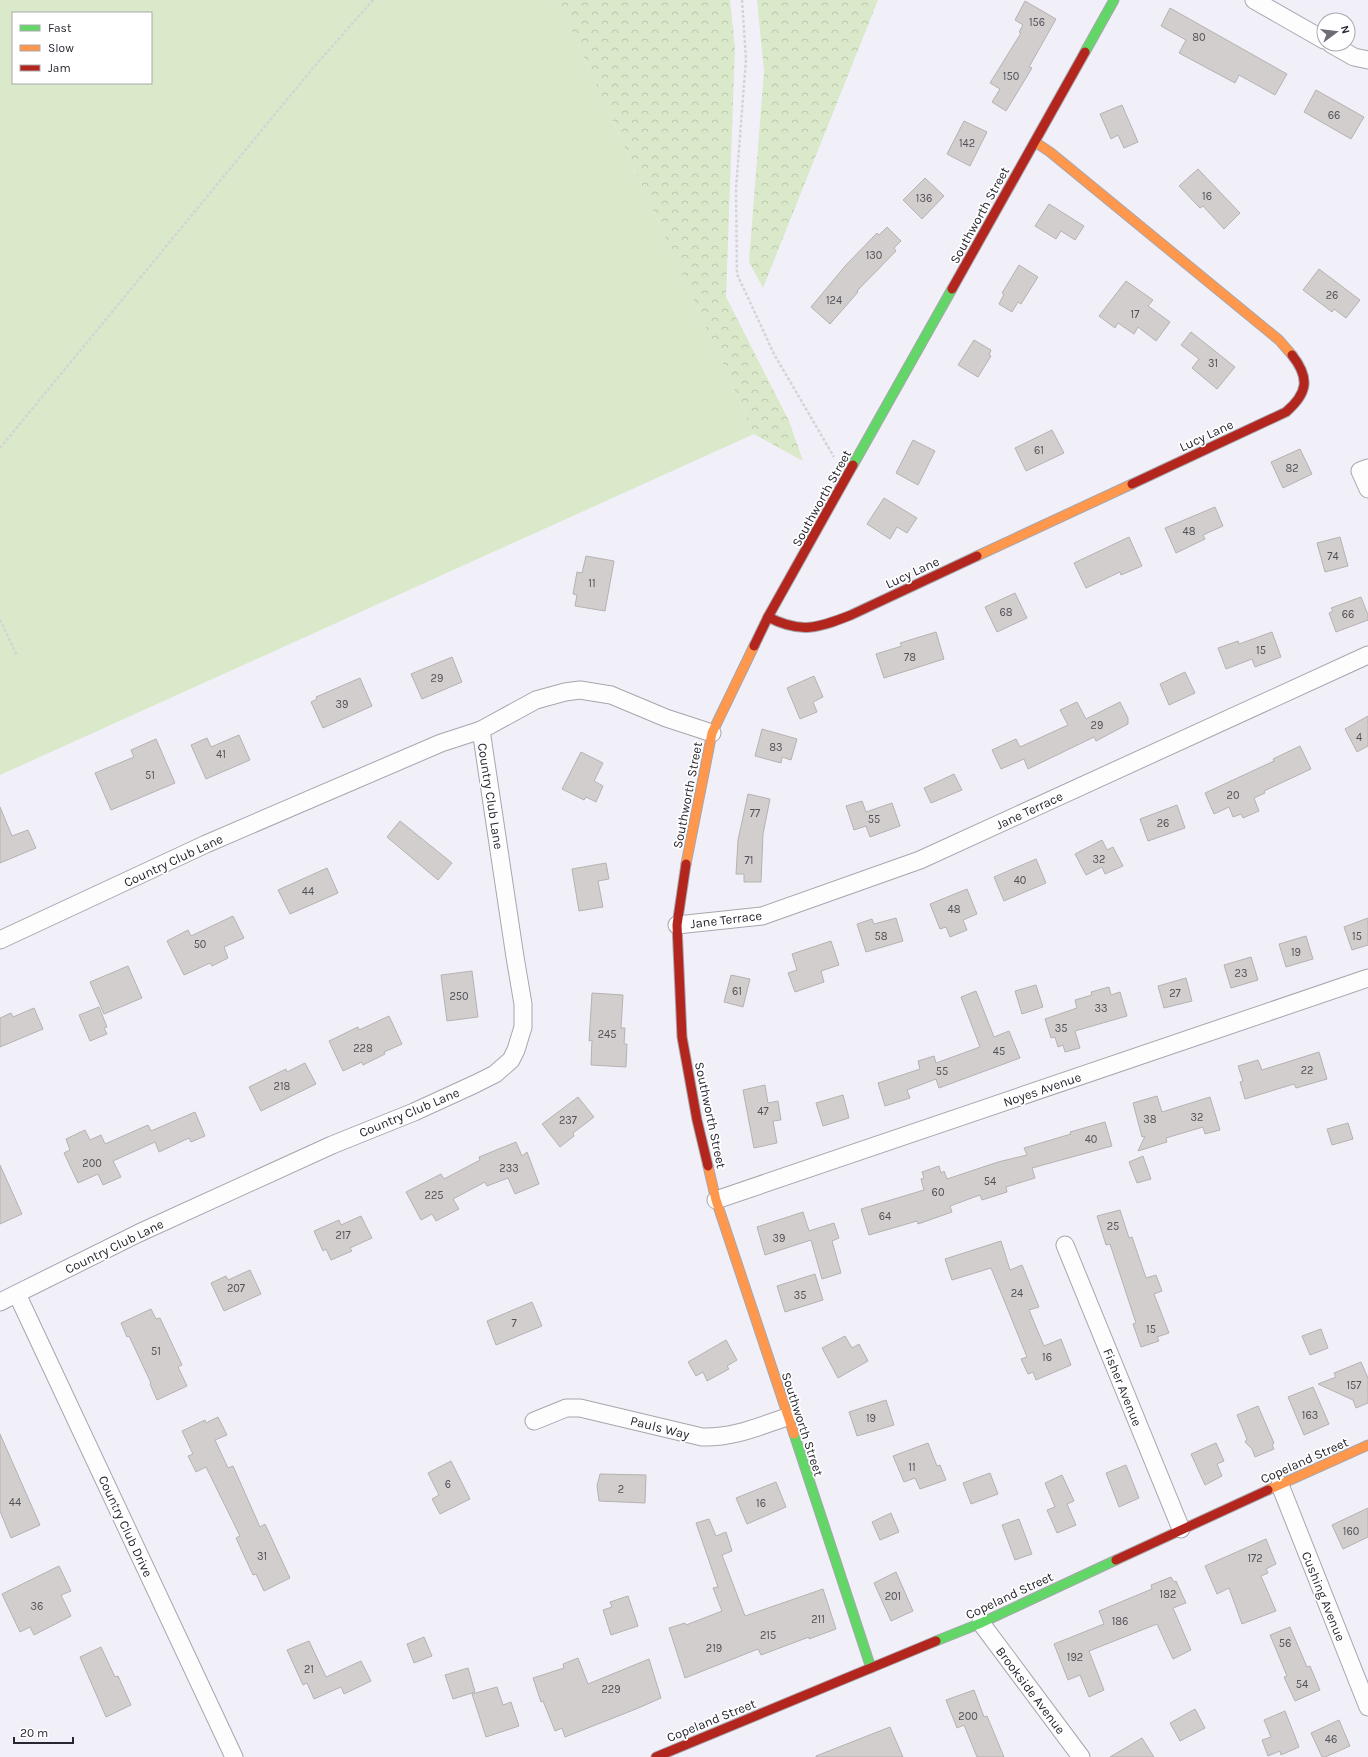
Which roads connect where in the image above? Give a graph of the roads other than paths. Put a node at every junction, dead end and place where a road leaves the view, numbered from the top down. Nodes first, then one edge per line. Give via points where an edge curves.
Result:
1 (1114, 0) edge
2 (1254, 0) edge
3 (1316, 35) edge
4 (1345, 52) edge
5 (1368, 60) edge
6 (1035, 142) junction
7 (1364, 470) edge
8 (1368, 489) edge
9 (768, 617) junction
10 (1368, 655) edge
11 (481, 730) junction
12 (712, 733) junction
13 (677, 925) junction
14 (0, 940) edge
15 (1368, 978) edge
16 (716, 1200) junction
17 (1065, 1245) dead end
18 (18, 1294) junction
19 (0, 1302) edge
20 (787, 1416) junction
21 (534, 1421) dead end
22 (1368, 1446) edge
23 (1280, 1485) junction
24 (1181, 1529) junction
25 (980, 1623) junction
26 (871, 1668) junction
27 (1368, 1707) edge
28 (234, 1757) edge
29 (656, 1757) edge
30 (1081, 1757) edge

1 - 6 street, Southworth Street
2 - 3 street
4 - 5 street
6 - 9 street, Southworth Street
6 - 9 street, Lucy Lane via 1279,340 1302,371 1305,385 1303,395 1295,406 1286,412 851,615 831,623 798,628
7 - 8 street
9 - 12 street, Southworth Street
10 - 13 street, Jane Terrace via 920,860 762,916
11 - 12 street, Country Club Lane via 536,700 580,690 611,695 666,718
11 - 14 street, Country Club Lane via 441,743 220,838
11 - 18 street, Country Club Lane via 523,1004 523,1027 511,1060 495,1074 475,1084 332,1145 120,1241
12 - 13 street, Southworth Street via 690,841
13 - 16 street, Southworth Street via 682,1037 697,1120
15 - 16 street, Noyes Avenue
16 - 20 street, Southworth Street
17 - 24 street, Fisher Avenue
18 - 19 street, Country Club Lane
18 - 28 street, Country Club Drive
20 - 21 street, Pauls Way via 741,1433 716,1437 702,1437 580,1408 566,1408
20 - 26 street, Southworth Street
22 - 23 street, Copeland Street
23 - 24 street, Copeland Street
23 - 27 street, Cushing Avenue
24 - 25 street, Copeland Street
25 - 26 street, Copeland Street
25 - 30 street, Brookside Avenue
26 - 29 street, Copeland Street

